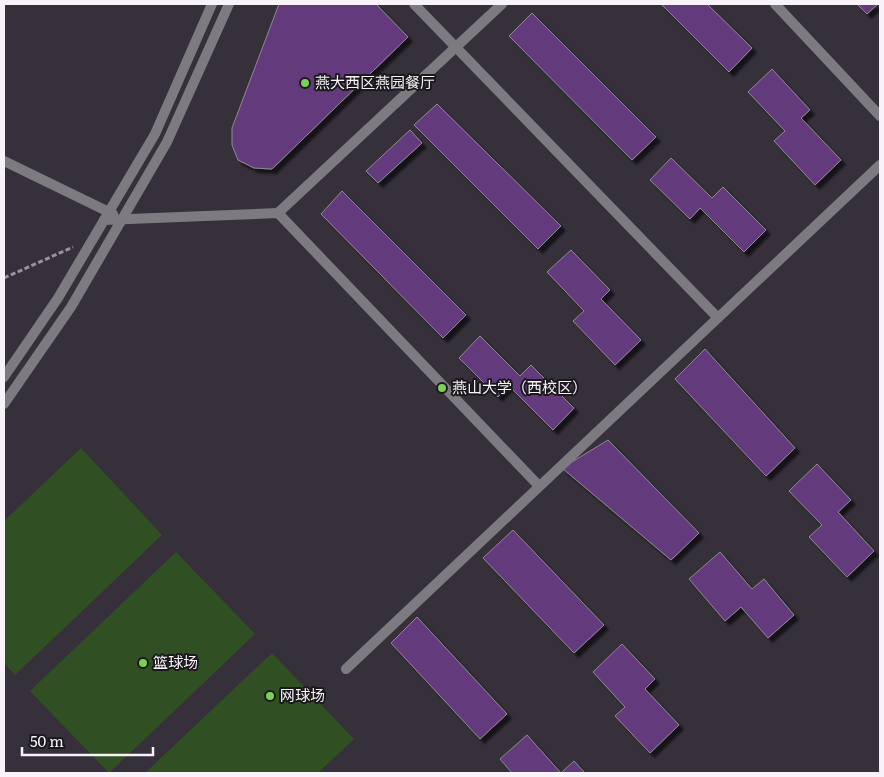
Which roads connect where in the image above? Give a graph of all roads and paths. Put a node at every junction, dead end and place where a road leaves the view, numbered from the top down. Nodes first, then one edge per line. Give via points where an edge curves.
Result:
1 (212, 4) edge
2 (229, 4) edge
3 (414, 4) edge
4 (502, 4) edge
5 (776, 4) edge
6 (456, 47) junction
7 (880, 116) edge
8 (4, 160) edge
9 (880, 165) edge
10 (278, 213) junction
11 (106, 216) junction
12 (123, 219) junction
13 (94, 237) junction
14 (4, 278) edge
15 (718, 318) junction
16 (4, 376) edge
17 (4, 404) edge
18 (540, 486) junction
19 (346, 669) dead end

1 - 11 street via 155,134
2 - 12 street via 167,142
3 - 6 street
4 - 6 street
5 - 7 street
6 - 10 street
6 - 15 street
8 - 11 street
9 - 15 street
10 - 12 street
10 - 18 street
11 - 12 street
11 - 13 street
12 - 17 street via 71,307
13 - 14 path
13 - 16 street via 58,298
15 - 18 street
18 - 19 street

